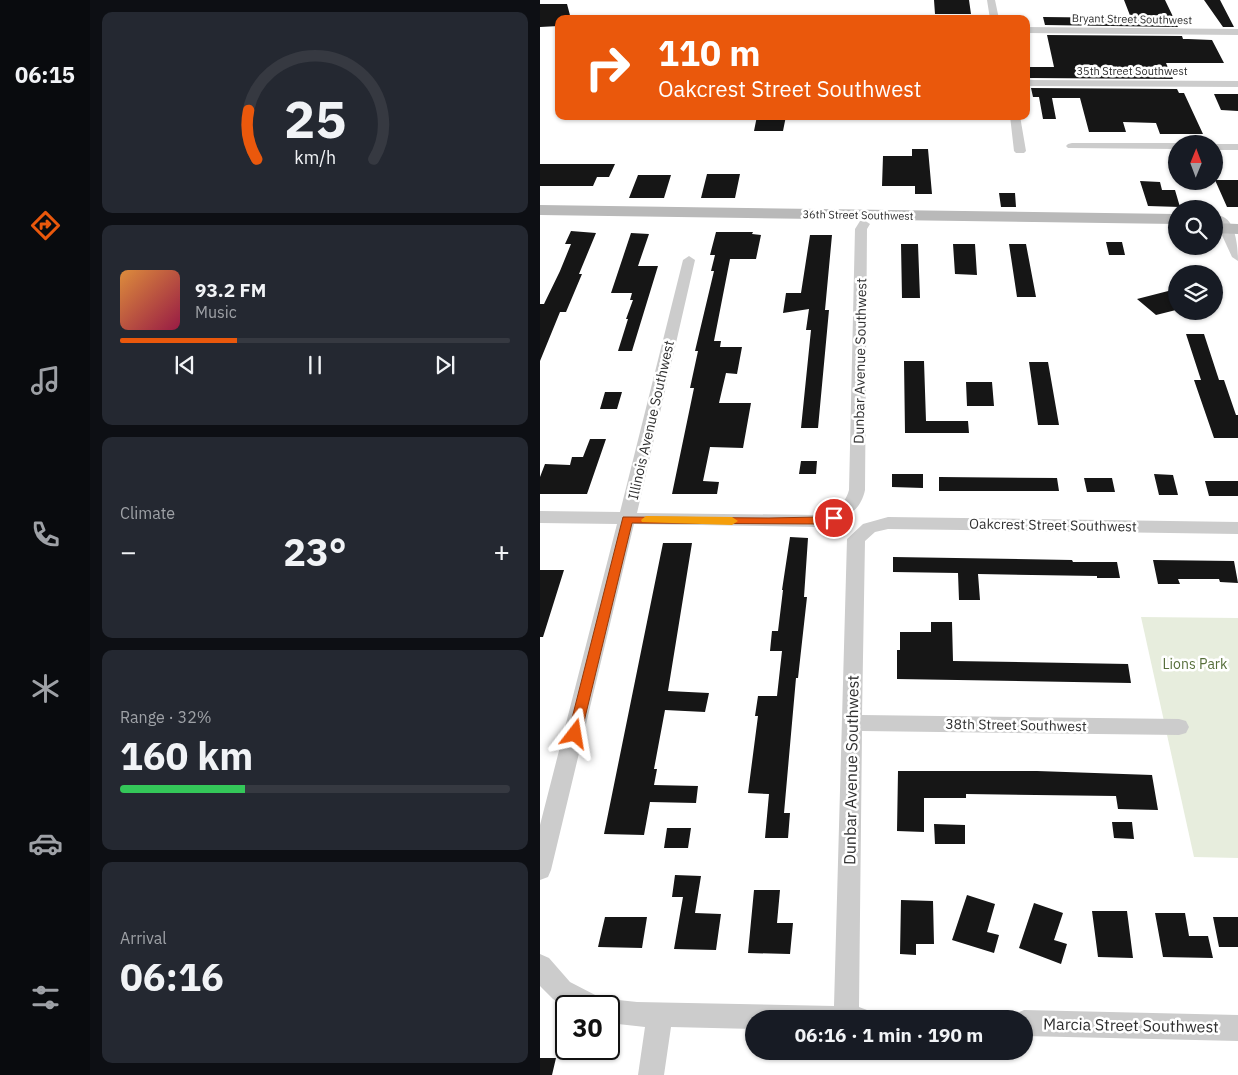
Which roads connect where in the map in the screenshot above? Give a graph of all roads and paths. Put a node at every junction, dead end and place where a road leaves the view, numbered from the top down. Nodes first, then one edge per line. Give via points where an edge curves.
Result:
1 (991, 0) edge
2 (994, 15) edge
3 (1030, 30) edge
4 (1238, 32) edge
5 (1030, 83) edge
6 (1238, 84) edge
7 (1016, 120) edge
8 (1072, 146) dead end
9 (1168, 146) edge
10 (1223, 147) edge
11 (1238, 147) edge
12 (1020, 151) dead end
13 (540, 210) edge
14 (540, 219) edge
15 (1168, 219) edge
16 (864, 224) junction
17 (1225, 224) edge
18 (1168, 228) edge
19 (1238, 257) edge
20 (689, 260) dead end
21 (540, 517) edge
22 (627, 519) junction
23 (869, 528) joint
24 (1238, 528) edge
25 (852, 722) junction
26 (1179, 727) dead end
27 (540, 870) edge
28 (540, 966) edge
29 (566, 995) edge
30 (846, 1010) edge
31 (620, 1012) edge
32 (660, 1014) junction
33 (745, 1016) edge
34 (1033, 1023) edge
35 (1238, 1028) edge
36 (651, 1075) edge

1 - 2 street
3 - 4 street, Bryant Street Southwest
5 - 6 street, 35th Street Southwest
7 - 12 street
8 - 9 street
10 - 11 street
13 - 15 street, 36th Street Southwest
14 - 16 street, 36th Street Southwest
16 - 18 street, 36th Street Southwest
16 - 22 street, Dunbar Avenue Southwest via 861,229 857,490 856,500 849,509 834,518 819,521
17 - 19 street
20 - 22 street, Illinois Avenue Southwest
21 - 22 street
22 - 27 street, Illinois Avenue Southwest
23 - 24 street, Oakcrest Street Southwest via 888,523
23 - 25 street, Dunbar Avenue Southwest via 856,539
25 - 26 street, 38th Street Southwest
25 - 30 street, Dunbar Avenue Southwest
28 - 29 street
31 - 32 street
32 - 33 street
32 - 36 street
34 - 35 street, Marcia Street Southwest

